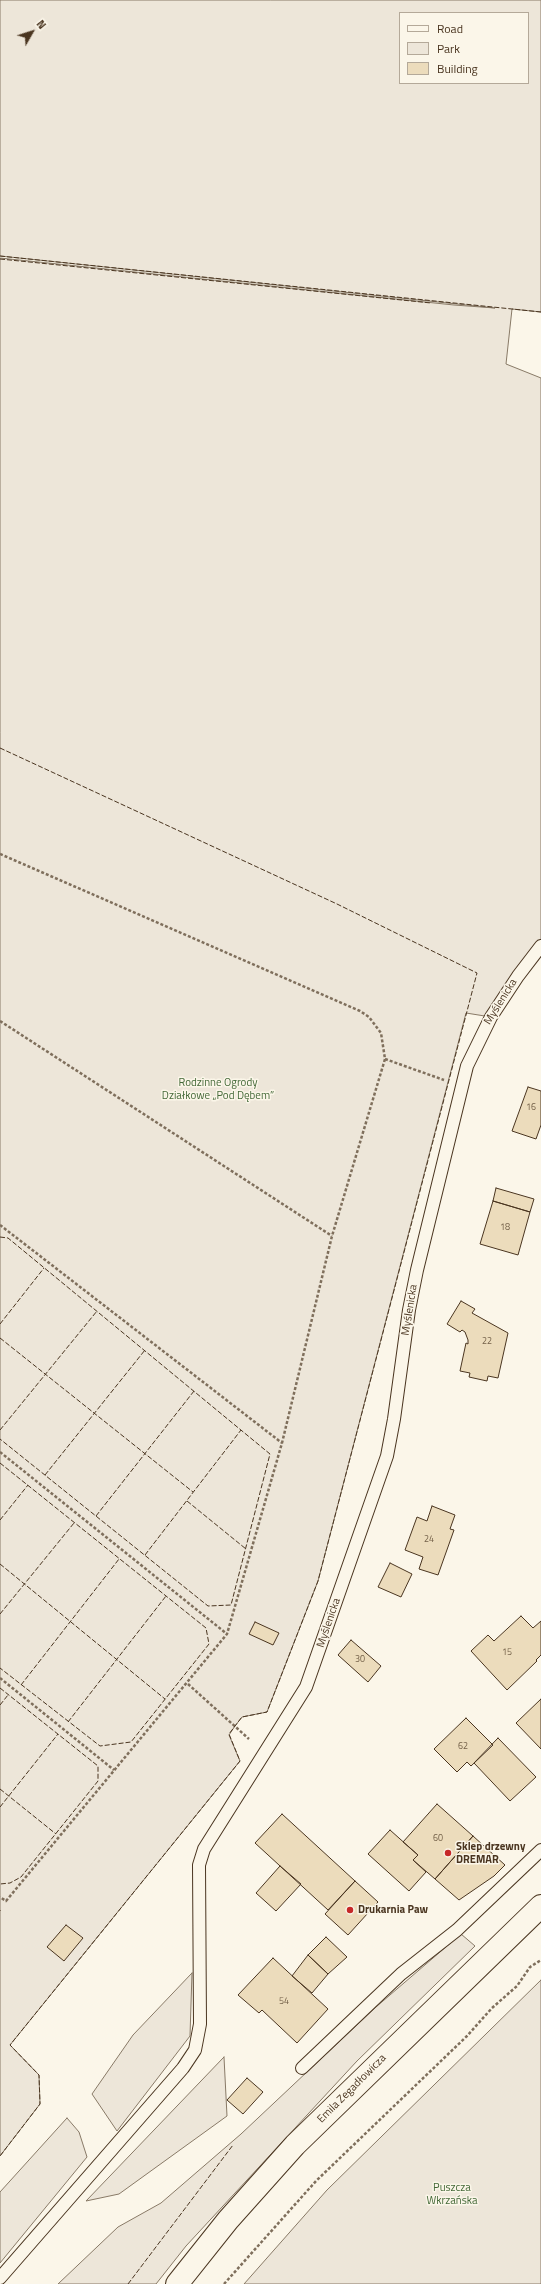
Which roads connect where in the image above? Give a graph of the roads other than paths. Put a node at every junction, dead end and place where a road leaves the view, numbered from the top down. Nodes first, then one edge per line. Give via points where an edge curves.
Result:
1 (541, 946) edge
2 (541, 1850) edge
3 (541, 1906) edge
4 (302, 2068) dead end
5 (0, 2278) edge
6 (177, 2284) edge

1 - 5 lane, Myślenicka via 491,1016 467,1066 417,1270 387,1456 306,1687 204,1849 199,1865 200,2024 195,2050 183,2068
2 - 4 lane via 457,1930 401,1974
3 - 6 main road, Emila Zegadłowicza via 296,2145 228,2220

